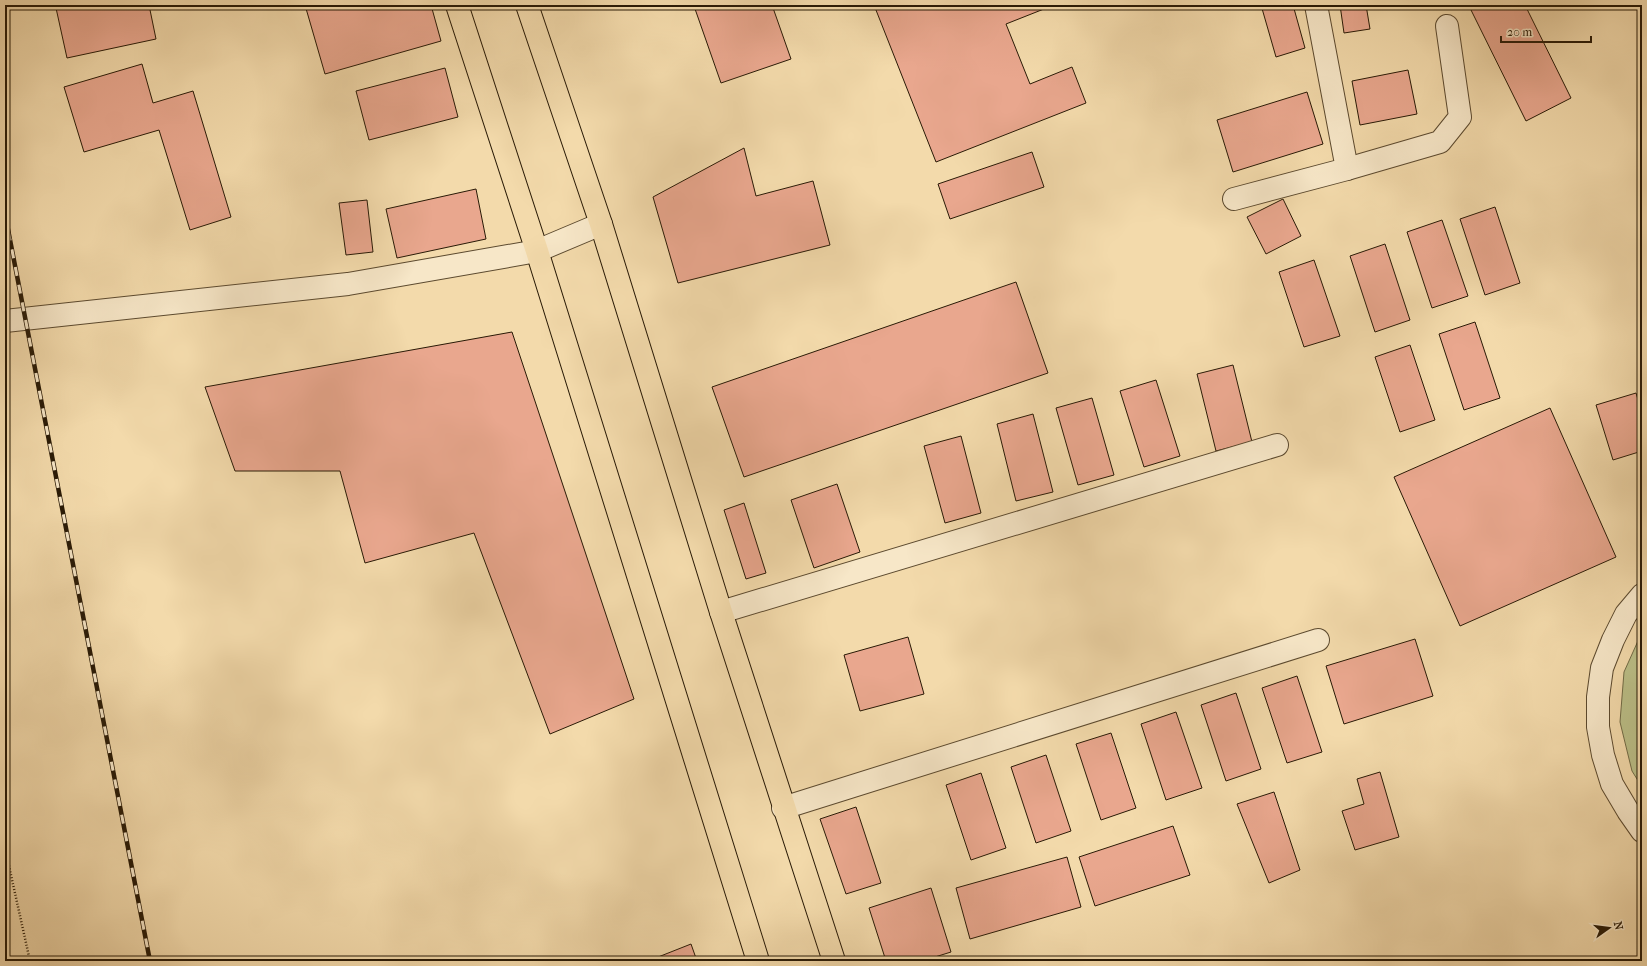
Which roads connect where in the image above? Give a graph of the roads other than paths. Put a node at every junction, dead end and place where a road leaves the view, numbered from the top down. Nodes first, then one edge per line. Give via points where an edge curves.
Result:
1 (457, 5) edge
2 (527, 5) edge
3 (1316, 5) edge
4 (1447, 26) dead end
5 (1347, 169) junction
6 (1234, 199) dead end
7 (601, 224) junction
8 (537, 251) junction
9 (5, 321) edge
10 (1277, 445) dead end
11 (1642, 594) edge
12 (721, 612) junction
13 (1318, 640) dead end
14 (783, 808) junction
15 (1642, 831) edge
16 (758, 961) edge
17 (834, 961) edge

1 - 8 main road
2 - 7 main road
3 - 5 street
4 - 5 street via 1460,117 1440,142
5 - 6 street
7 - 8 street
7 - 12 main road
8 - 9 street via 348,284
8 - 16 main road
10 - 12 street
11 - 15 street via 1626,614 1613,640 1602,668 1598,697 1603,755 1612,784
12 - 14 main road
13 - 14 street
14 - 17 main road

